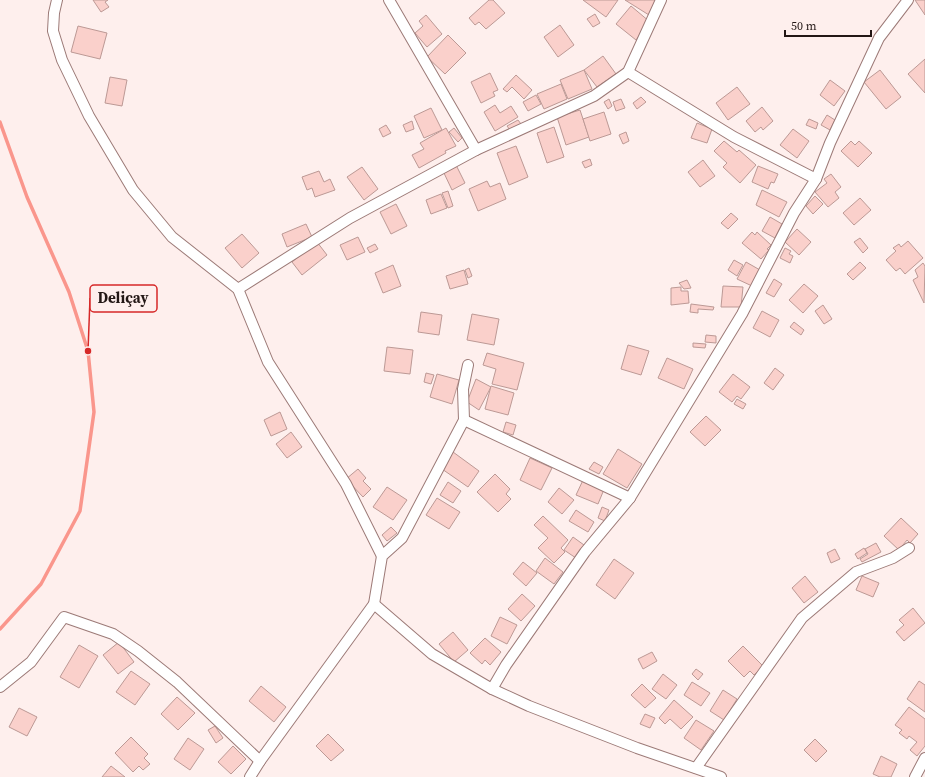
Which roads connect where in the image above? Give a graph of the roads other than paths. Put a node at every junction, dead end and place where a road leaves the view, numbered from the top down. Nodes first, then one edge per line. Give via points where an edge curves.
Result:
1 (57, 0) edge
2 (389, 0) edge
3 (661, 0) edge
4 (908, 0) edge
5 (628, 72) junction
6 (476, 150) junction
7 (816, 179) junction
8 (238, 289) junction
9 (468, 365) dead end
10 (464, 420) junction
11 (630, 498) junction
12 (908, 548) dead end
13 (382, 556) junction
14 (374, 604) junction
15 (0, 687) edge
16 (492, 689) junction
17 (925, 758) edge
18 (260, 761) junction
19 (696, 768) junction
20 (250, 777) edge
21 (721, 777) edge
22 (915, 777) edge

1 - 8 street via 53,31 62,60 89,116 133,190 172,238
2 - 6 street
3 - 5 street
4 - 7 street via 879,38
5 - 6 street via 594,96
5 - 7 street via 734,137
6 - 8 street via 350,218
7 - 11 street via 794,213 742,314
8 - 13 street via 268,362 346,484
9 - 10 street via 463,389
10 - 11 street
10 - 13 street via 402,538
11 - 16 street via 585,552
12 - 19 street via 892,558 856,572 802,618
13 - 14 street
14 - 16 street via 432,654
14 - 18 street
15 - 18 street via 31,662 64,617 113,634 138,651 177,682
16 - 19 street via 544,712
17 - 22 street
18 - 20 street
19 - 21 street

